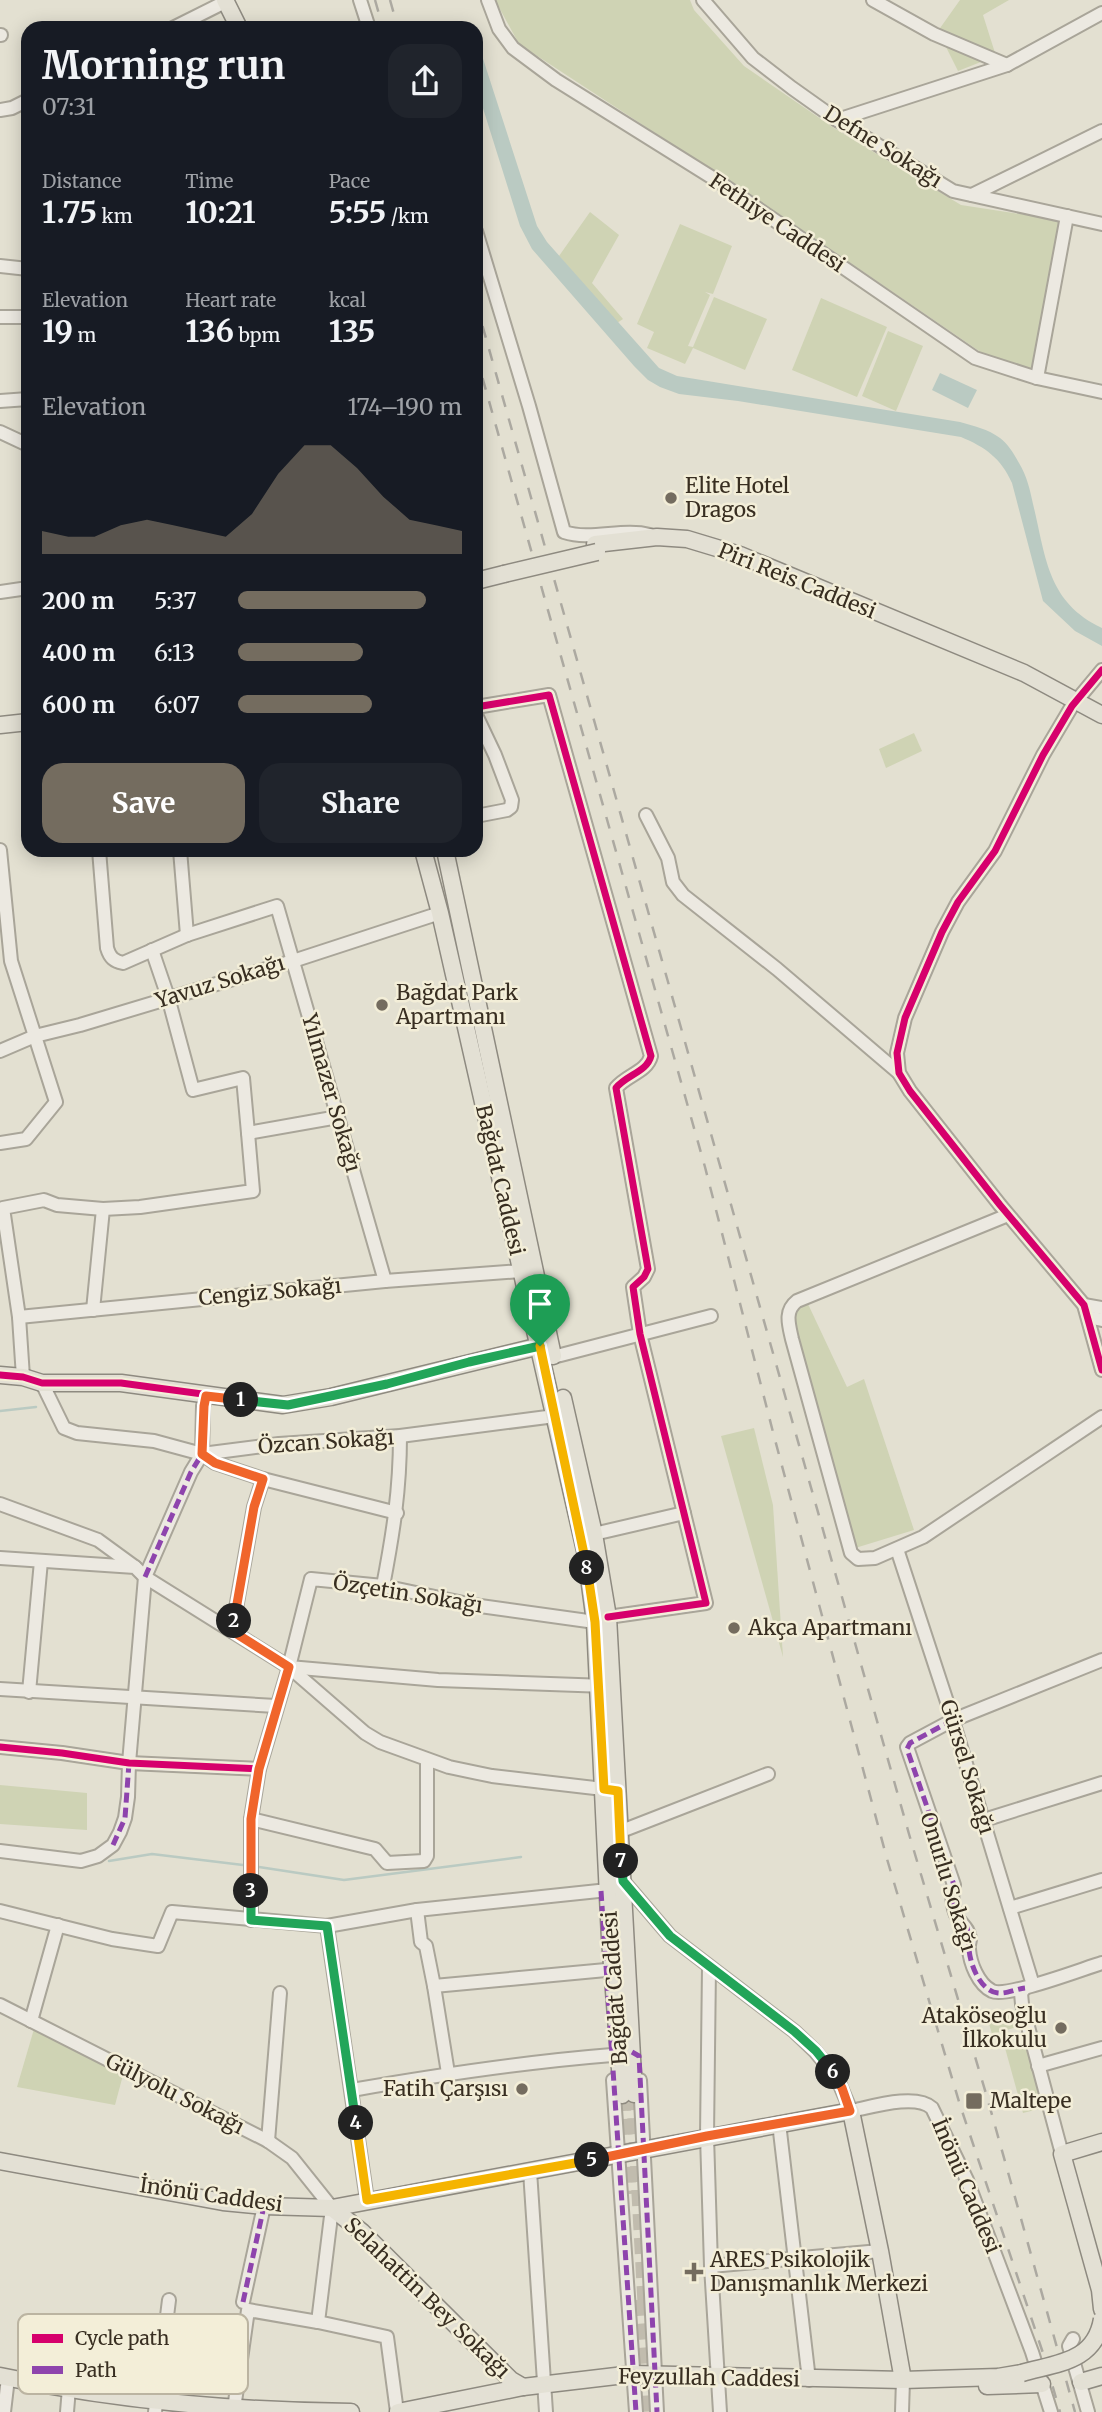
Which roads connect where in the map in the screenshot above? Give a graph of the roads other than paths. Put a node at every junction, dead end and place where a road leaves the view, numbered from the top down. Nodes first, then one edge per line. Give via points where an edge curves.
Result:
1 (229, 0) edge
2 (360, 0) edge
3 (488, 0) edge
4 (702, 0) edge
5 (873, 0) edge
6 (1102, 13) edge
7 (187, 21) edge
8 (236, 21) edge
9 (244, 21) edge
10 (367, 21) edge
11 (1007, 65) junction
12 (21, 104) edge
13 (0, 110) edge
14 (837, 120) junction
15 (1102, 131) edge
16 (972, 195) junction
17 (1067, 216) junction
18 (1102, 224) edge
19 (483, 254) edge
20 (0, 266) edge
21 (21, 268) edge
22 (0, 317) edge
23 (21, 317) edge
24 (1037, 378) junction
25 (1102, 392) edge
26 (21, 400) edge
27 (0, 401) edge
28 (0, 432) edge
29 (21, 442) edge
30 (657, 537) junction
31 (596, 548) junction
32 (503, 570) junction
33 (483, 571) edge
34 (483, 578) edge
35 (21, 589) edge
36 (0, 592) edge
37 (1102, 670) edge
38 (1074, 703) junction
39 (483, 706) edge
40 (21, 714) edge
41 (1102, 715) edge
42 (0, 716) edge
43 (21, 723) edge
44 (1102, 724) edge
45 (0, 725) edge
46 (483, 730) edge
47 (483, 815) edge
48 (646, 815) dead end
49 (0, 850) edge
50 (100, 857) edge
51 (181, 857) edge
52 (425, 857) edge
53 (445, 857) edge
54 (440, 913) junction
55 (187, 935) junction
56 (152, 950) junction
57 (293, 961) junction
58 (6, 962) edge
59 (168, 998) junction
60 (35, 1036) junction
61 (0, 1051) edge
62 (899, 1073) junction
63 (338, 1117) junction
64 (248, 1133) junction
65 (0, 1143) edge
66 (103, 1209) junction
67 (1008, 1215) junction
68 (4, 1232) edge
69 (521, 1271) junction
70 (385, 1281) junction
71 (1102, 1308) edge
72 (93, 1310) junction
73 (1086, 1311) junction
74 (710, 1316) dead end
75 (19, 1317) junction
76 (1102, 1320) edge
77 (639, 1334) junction
78 (540, 1346) junction
79 (553, 1357) junction
80 (1102, 1370) edge
81 (0, 1375) edge
82 (23, 1377) junction
83 (42, 1383) junction
84 (206, 1396) junction
85 (555, 1416) junction
86 (1102, 1417) edge
87 (400, 1436) junction
88 (236, 1449) junction
89 (202, 1454) junction
90 (235, 1470) junction
91 (263, 1479) junction
92 (0, 1504) edge
93 (397, 1513) junction
94 (684, 1513) junction
95 (594, 1534) junction
96 (897, 1549) junction
97 (0, 1558) edge
98 (41, 1561) junction
99 (135, 1567) junction
100 (145, 1577) junction
101 (383, 1586) junction
102 (601, 1619) junction
103 (232, 1631) junction
104 (1102, 1660) edge
105 (289, 1667) junction
106 (606, 1686) junction
107 (0, 1689) edge
108 (29, 1692) junction
109 (135, 1699) junction
110 (276, 1706) junction
111 (953, 1720) junction
112 (0, 1747) edge
113 (427, 1760) junction
114 (129, 1763) junction
115 (259, 1769) junction
116 (768, 1774) dead end
117 (1102, 1783) edge
118 (611, 1790) junction
119 (251, 1819) junction
120 (984, 1820) junction
121 (619, 1832) junction
122 (0, 1851) edge
123 (1102, 1880) edge
124 (623, 1881) junction
125 (604, 1891) junction
126 (1010, 1908) junction
127 (416, 1910) junction
128 (0, 1911) edge
129 (251, 1920) junction
130 (58, 1926) junction
131 (327, 1926) junction
132 (1102, 1963) edge
133 (709, 1967) junction
134 (606, 1970) junction
135 (434, 1986) junction
136 (1029, 1986) junction
137 (280, 1993) dead end
138 (0, 2005) edge
139 (31, 2021) junction
140 (1102, 2048) edge
141 (632, 2052) junction
142 (612, 2055) junction
143 (1038, 2066) junction
144 (448, 2073) junction
145 (352, 2090) junction
146 (850, 2111) junction
147 (779, 2123) junction
148 (707, 2136) junction
149 (268, 2141) junction
150 (1102, 2142) edge
151 (644, 2149) junction
152 (618, 2154) junction
153 (1062, 2154) junction
154 (0, 2161) edge
155 (530, 2171) junction
156 (367, 2200) junction
157 (264, 2206) junction
158 (332, 2207) junction
159 (880, 2251) junction
160 (1089, 2252) junction
161 (796, 2260) junction
162 (711, 2266) junction
163 (1102, 2271) edge
164 (169, 2300) dead end
165 (243, 2302) dead end
166 (1102, 2309) edge
167 (167, 2314) edge
168 (247, 2314) edge
169 (1102, 2319) edge
170 (318, 2322) junction
171 (1073, 2339) dead end
172 (1029, 2369) junction
173 (653, 2373) junction
174 (633, 2374) junction
175 (719, 2376) junction
176 (1102, 2376) edge
177 (4, 2377) edge
178 (809, 2379) junction
179 (958, 2379) junction
180 (903, 2380) junction
181 (1081, 2382) junction
182 (543, 2384) junction
183 (1042, 2384) junction
184 (1102, 2385) edge
185 (523, 2387) junction
186 (68, 2394) edge
187 (96, 2394) edge
188 (236, 2394) edge
189 (155, 2407) edge
190 (234, 2409) junction
191 (4, 2412) edge
192 (67, 2412) edge
193 (351, 2412) edge
194 (397, 2412) edge
195 (546, 2412) edge
196 (636, 2412) edge
197 (657, 2412) edge
198 (720, 2412) edge
199 (902, 2412) edge
200 (1051, 2412) edge
201 (1088, 2412) edge

1 - 7 street
1 - 8 main road
1 - 9 main road
2 - 10 street
3 - 24 street, Fethiye Caddesi via 499,29 513,48 556,80 716,180 975,358
4 - 14 street, Defne Sokağı via 753,58
5 - 11 street via 934,34
6 - 11 street
11 - 14 street
12 - 13 street
14 - 16 street, Defne Sokağı via 953,191
15 - 16 street
16 - 17 street, Defne Sokağı
17 - 18 street, Defne Sokağı
17 - 24 street
19 - 30 street via 564,532 574,536 635,531
20 - 21 street
22 - 23 street
24 - 25 street, Fethiye Caddesi
26 - 27 street
28 - 29 street
30 - 31 main road, Piri Reis Caddesi
30 - 38 main road, Piri Reis Caddesi via 687,539 740,555 1024,673
31 - 32 main road, Piri Reis Caddesi, bridge
31 - 38 main road, Piri Reis Caddesi via 660,545 717,556
32 - 33 main road, Piri Reis Caddesi
32 - 34 main road
35 - 36 street
37 - 38 street
38 - 41 main road, Piri Reis Caddesi
38 - 44 main road, Piri Reis Caddesi
38 - 62 street via 995,851 942,932 905,1018 897,1054
39 - 77 street via 549,695 651,1056 645,1067 616,1088 649,1269 633,1287
40 - 42 main road
43 - 45 main road
46 - 47 street via 512,800 507,810
48 - 62 street via 668,858 673,883 683,895
49 - 58 street
50 - 56 street via 109,956 123,962
51 - 55 street
52 - 54 main road, Bağdat Caddesi
53 - 79 main road, Bağdat Caddesi
54 - 57 street, Yavuz Sokağı
54 - 69 main road, Bağdat Caddesi
55 - 56 street
55 - 57 street, Yılmazer Sokağı via 277,906
56 - 59 street
57 - 59 street, Yavuz Sokağı
57 - 63 street, Yılmazer Sokağı
58 - 60 street
59 - 60 street, Yavuz Sokağı
59 - 64 street via 193,1090 243,1078
60 - 61 street, Yavuz Sokağı
60 - 65 street via 56,1102 26,1139
62 - 67 street
63 - 64 street
63 - 70 street, Yılmazer Sokağı
64 - 66 street via 253,1191
66 - 68 street via 44,1200 3,1208
66 - 72 street
67 - 73 street
67 - 96 street via 797,1301 790,1308 792,1339 851,1553 865,1560
68 - 75 street
69 - 70 street, Cengiz Sokağı
69 - 78 main road, Bağdat Caddesi
70 - 72 street, Cengiz Sokağı
71 - 73 street
72 - 75 street, Cengiz Sokağı
73 - 76 street
73 - 80 street
74 - 77 street
75 - 82 street
77 - 79 street
77 - 94 street
78 - 84 main road via 288,1405
78 - 85 main road, Bağdat Caddesi
79 - 95 main road, Bağdat Caddesi
81 - 82 main road
82 - 83 main road
83 - 84 main road via 121,1383
83 - 89 street, Özcan Sokağı via 64,1428 154,1441
84 - 89 street
85 - 87 street, Özcan Sokağı
85 - 102 main road, Bağdat Caddesi
86 - 96 street via 923,1537
87 - 88 street, Özcan Sokağı
87 - 93 street
88 - 89 street, Özcan Sokağı
88 - 90 street
89 - 90 street
89 - 100 street
90 - 91 street
91 - 93 street
91 - 103 street
92 - 99 street via 98,1540
93 - 101 street
94 - 95 street
94 - 102 street, Özçetin Sokağı via 706,1603
95 - 102 main road, Bağdat Caddesi
96 - 111 street, Gürsel Sokağı
97 - 98 street
98 - 99 street
98 - 108 street
99 - 100 street
100 - 103 street
100 - 109 street
101 - 102 street, Özçetin Sokağı via 473,1605
101 - 105 street, Özçetin Sokağı via 311,1579
102 - 106 main road, Bağdat Caddesi
103 - 105 street
104 - 111 street
105 - 106 street via 438,1680
105 - 110 street
105 - 113 street via 365,1733
106 - 118 main road, Bağdat Caddesi
107 - 108 street
108 - 109 street
109 - 110 street
109 - 114 street
110 - 115 street
111 - 120 street, Gürsel Sokağı
111 - 136 street, Onurlu Sokağı via 907,1749 954,1885 950,1893 958,1920 966,1925 975,1972 993,1992
112 - 114 street
113 - 118 street via 492,1776
113 - 119 street via 424,1861 387,1863 375,1849
114 - 115 street
114 - 122 street via 125,1818 113,1845 98,1856 81,1861
115 - 119 street
116 - 121 street
117 - 120 street
118 - 121 main road, Bağdat Caddesi
118 - 125 main road, Bağdat Caddesi
119 - 129 street
120 - 126 street, Gürsel Sokağı
121 - 124 main road, Bağdat Caddesi
123 - 126 street
124 - 133 street via 670,1936
124 - 141 main road, Bağdat Caddesi
125 - 127 street
125 - 134 street, Bağdat Caddesi
125 - 141 main road, Bağdat Caddesi via 628,2094
126 - 136 street, Gürsel Sokağı
127 - 131 street
127 - 135 street
128 - 130 street
129 - 130 street via 172,1912 158,1946
129 - 131 street
130 - 139 street
131 - 145 street
132 - 136 street
133 - 146 street via 816,2051 837,2078
133 - 148 street
134 - 135 street
134 - 142 street, Bağdat Caddesi
135 - 144 street
136 - 143 street, Gürsel Sokağı via 1021,1998
137 - 149 street
138 - 139 street, Gülyolu Sokağı
139 - 149 street, Gülyolu Sokağı
140 - 143 street
141 - 151 street, Bağdat Caddesi via 639,2056
142 - 144 street
142 - 152 street, Bağdat Caddesi
143 - 153 street, Gürsel Sokağı
144 - 145 street
145 - 156 street
146 - 147 main road, İnönü Caddesi
146 - 159 main road
146 - 172 street, İnönü Caddesi via 911,2101 932,2108 967,2180
147 - 148 main road, İnönü Caddesi
147 - 161 street
148 - 151 main road, İnönü Caddesi
148 - 162 street
149 - 158 street, Gülyolu Sokağı via 292,2158
150 - 153 main road
151 - 152 main road, İnönü Caddesi
151 - 173 street, Bağdat Caddesi
152 - 155 main road, İnönü Caddesi
152 - 174 street, Bağdat Caddesi
153 - 160 main road
154 - 157 main road, İnönü Caddesi
155 - 156 main road, İnönü Caddesi
155 - 182 street
156 - 158 main road, İnönü Caddesi
157 - 158 main road, İnönü Caddesi
157 - 165 street
158 - 170 street
158 - 185 main road, Selahattin Bey Sokağı
159 - 161 street
159 - 180 main road
160 - 163 main road
160 - 166 main road
161 - 162 street
161 - 178 street
162 - 175 street
164 - 167 street
168 - 170 street via 248,2310
169 - 172 main road, Feyzullah Caddesi, bridge via 1088,2350
170 - 194 street via 387,2337
171 - 181 street via 1070,2349
172 - 179 main road, Feyzullah Caddesi
172 - 183 street, İnönü Caddesi
173 - 174 main road, Feyzullah Caddesi
173 - 175 main road, Feyzullah Caddesi
173 - 197 street, Bağdat Caddesi
174 - 182 main road, Feyzullah Caddesi
174 - 196 street, Bağdat Caddesi
175 - 178 main road, Feyzullah Caddesi
175 - 198 street
176 - 181 main road
177 - 191 street
178 - 180 main road, Feyzullah Caddesi
179 - 180 main road, Feyzullah Caddesi
179 - 183 main road via 1001,2387
180 - 199 street
181 - 184 street
181 - 201 street
182 - 185 main road, Feyzullah Caddesi
182 - 195 street
183 - 200 street, İnönü Caddesi
185 - 194 main road, Feyzullah Caddesi
186 - 192 street
187 - 189 main road
188 - 190 street
189 - 190 main road
190 - 193 main road

